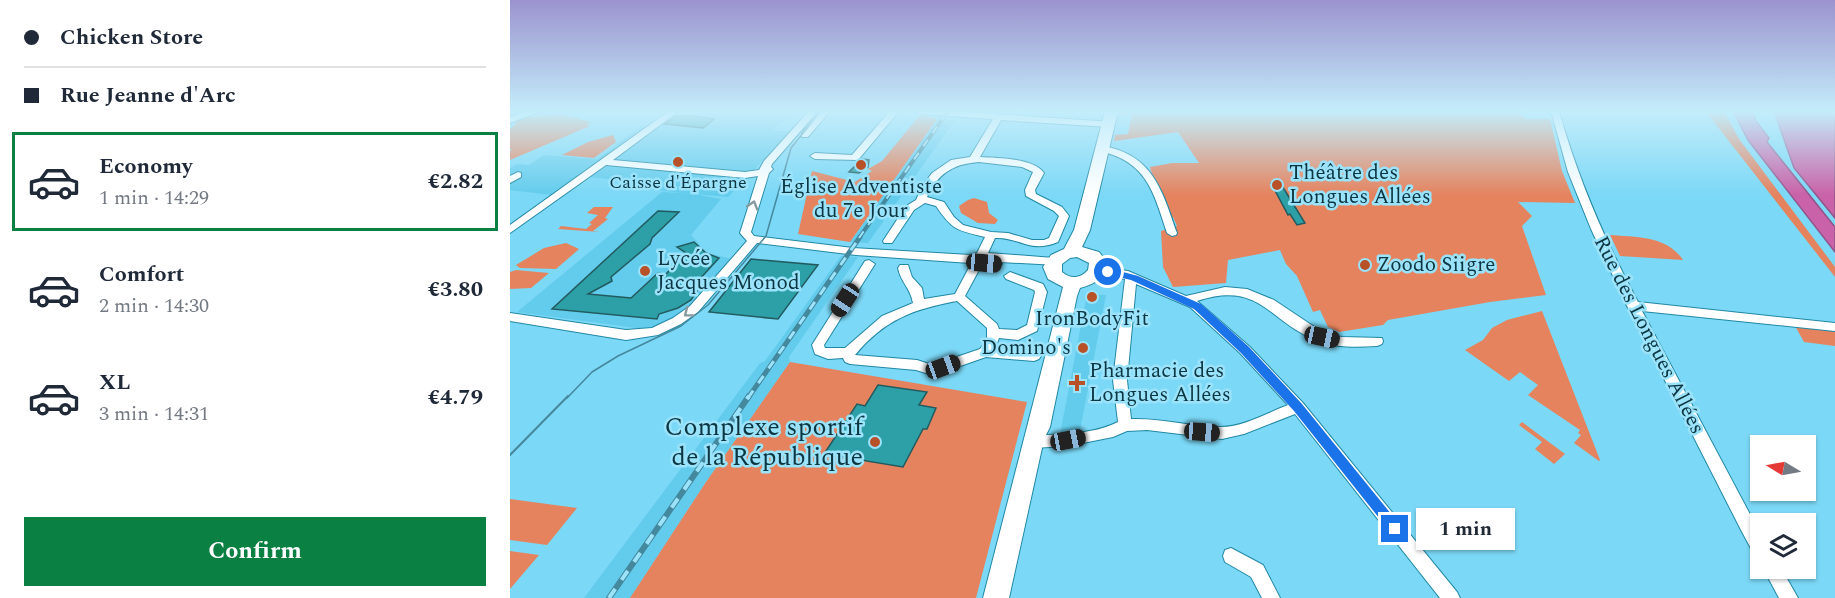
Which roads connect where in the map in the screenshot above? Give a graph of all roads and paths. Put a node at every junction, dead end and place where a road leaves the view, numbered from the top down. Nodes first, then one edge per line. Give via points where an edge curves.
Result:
1 (637, 139) edge
2 (789, 139) edge
3 (799, 139) edge
4 (871, 139) edge
5 (986, 139) edge
6 (1105, 139) edge
7 (1563, 139) edge
8 (1103, 149) junction
9 (815, 156) dead end
10 (975, 157) junction
11 (606, 162) junction
12 (762, 173) junction
13 (923, 200) junction
14 (510, 230) edge
15 (1172, 233) dead end
16 (991, 235) junction
17 (751, 238) junction
18 (888, 241) dead end
19 (1076, 252) junction
20 (980, 260) junction
21 (869, 264) dead end
22 (904, 268) dead end
23 (1098, 271) junction
24 (1060, 274) junction
25 (1010, 276) dead end
26 (1131, 277) junction
27 (959, 297) junction
28 (1190, 302) junction
29 (919, 304) junction
30 (1633, 306) junction
31 (510, 317) edge
32 (1835, 327) edge
33 (994, 333) junction
34 (1377, 341) dead end
35 (985, 352) junction
36 (848, 353) junction
37 (1034, 356) dead end
38 (1298, 407) junction
39 (1125, 425) junction
40 (1033, 440) junction
41 (1750, 530) edge
42 (1231, 556) dead end
43 (1778, 579) edge
44 (996, 598) edge
45 (1271, 598) edge
46 (1451, 598) edge
47 (1789, 598) edge

1 - 11 street
2 - 12 street
3 - 12 street
4 - 9 street via 855,158
5 - 10 street
6 - 8 main road
7 - 30 street, Rue des Longues Allées via 1575,183
8 - 15 street via 1118,150 1147,171
8 - 19 main road
10 - 13 street via 936,172
10 - 16 street via 1033,167 1039,173 1031,196 1064,216 1049,243 1025,243 1008,234
11 - 12 street via 745,175
11 - 14 street
17 -> 12 street via 745,233
13 - 16 street via 940,204 959,227
13 - 18 street via 910,208
16 - 20 street
17 - 20 street
17 -> 31 street via 692,311 665,327 634,336
19 - 23 main road via 1096,259
19 - 24 main road
20 - 24 street
20 - 27 street
21 - 36 street via 818,345 819,351 828,354
22 - 29 street via 906,278 916,288
23 - 24 main road via 1087,280
23 - 26 street
24 - 40 main road via 1068,296
25 - 33 street via 1039,287 1033,328 1018,335
26 - 28 street
26 - 39 street via 1120,380
27 - 29 street
27 - 33 street via 993,327
28 - 34 street via 1218,290 1241,291 1273,304 1322,337 1342,342
28 - 38 street via 1245,350
29 - 36 street via 890,315
30 - 32 street
30 - 41 street, Rue des Longues Allées
33 - 35 street
35 - 36 street via 929,369 854,361
35 - 37 street
38 - 39 street via 1222,433
38 - 46 street
39 - 40 street via 1068,440
40 - 44 main road
42 - 45 street via 1257,572
43 - 47 street

